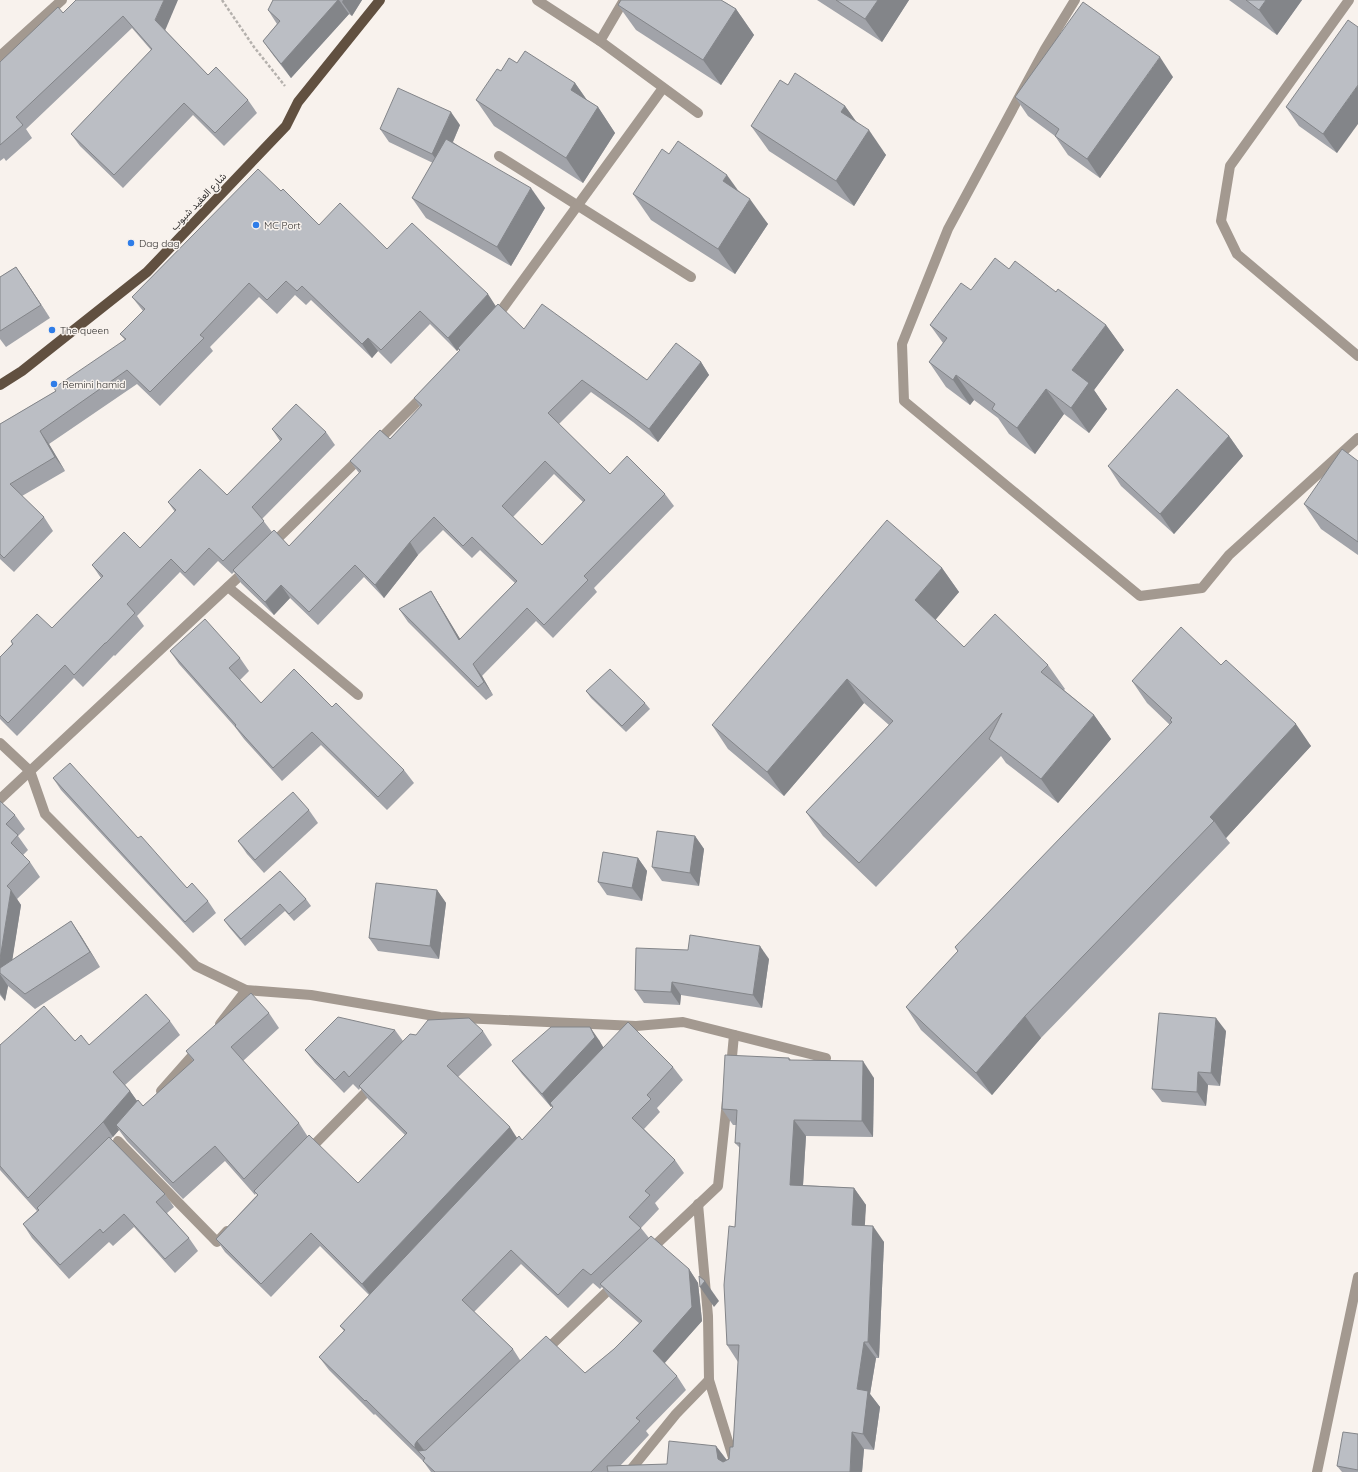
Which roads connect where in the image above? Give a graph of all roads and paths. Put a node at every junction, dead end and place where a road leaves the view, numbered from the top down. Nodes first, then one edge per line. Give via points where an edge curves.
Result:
1 (62, 0) edge
2 (222, 0) edge
3 (380, 0) edge
4 (537, 0) edge
5 (624, 0) edge
6 (1075, 0) edge
7 (1349, 0) edge
8 (600, 41) junction
9 (0, 56) edge
10 (663, 88) junction
11 (298, 102) junction
12 (698, 113) dead end
13 (499, 156) dead end
14 (578, 206) junction
15 (691, 277) dead end
16 (491, 324) edge
17 (1358, 356) edge
18 (436, 384) edge
19 (0, 385) edge
20 (1358, 438) edge
21 (228, 587) junction
22 (358, 695) dead end
23 (0, 743) edge
24 (30, 771) junction
25 (0, 799) edge
26 (246, 990) junction
27 (636, 1026) junction
28 (734, 1035) junction
29 (625, 1038) edge
30 (826, 1058) dead end
31 (730, 1075) edge
32 (379, 1079) edge
33 (728, 1091) edge
34 (154, 1099) edge
35 (118, 1141) edge
36 (300, 1158) edge
37 (698, 1204) junction
38 (233, 1225) edge
39 (641, 1258) edge
40 (624, 1275) edge
41 (1358, 1276) edge
42 (539, 1356) edge
43 (709, 1380) junction
44 (629, 1472) edge
45 (735, 1472) edge
46 (1317, 1472) edge

1 - 9 street
2 - 11 path via 254,47
3 - 11 main road, شارع العقيد شبوب
4 - 8 street
5 - 8 street
6 - 20 street via 1045,49 948,229 902,344 904,401 1140,596 1202,588 1229,555
7 - 17 street via 1230,166 1221,222 1237,254
8 - 10 street
10 - 12 street
10 - 14 street
11 - 19 main road, شارع العقيد شبوب via 286,126 147,272 22,371
13 - 14 street
14 - 15 street
14 - 16 street via 501,314
18 - 21 street
21 - 22 street
21 - 24 street
23 - 24 street
24 - 25 street
24 - 26 street via 44,814 196,966
26 - 27 street via 311,996 438,1020
26 - 34 street
27 - 28 street via 683,1022
27 - 29 street
28 - 30 street
28 - 31 street
32 - 36 street
33 - 37 street via 718,1186
35 - 38 street via 217,1242
37 - 39 street
37 - 43 street via 708,1316
40 - 42 street
41 - 46 street
43 - 44 street via 676,1414
43 - 45 street via 735,1464

